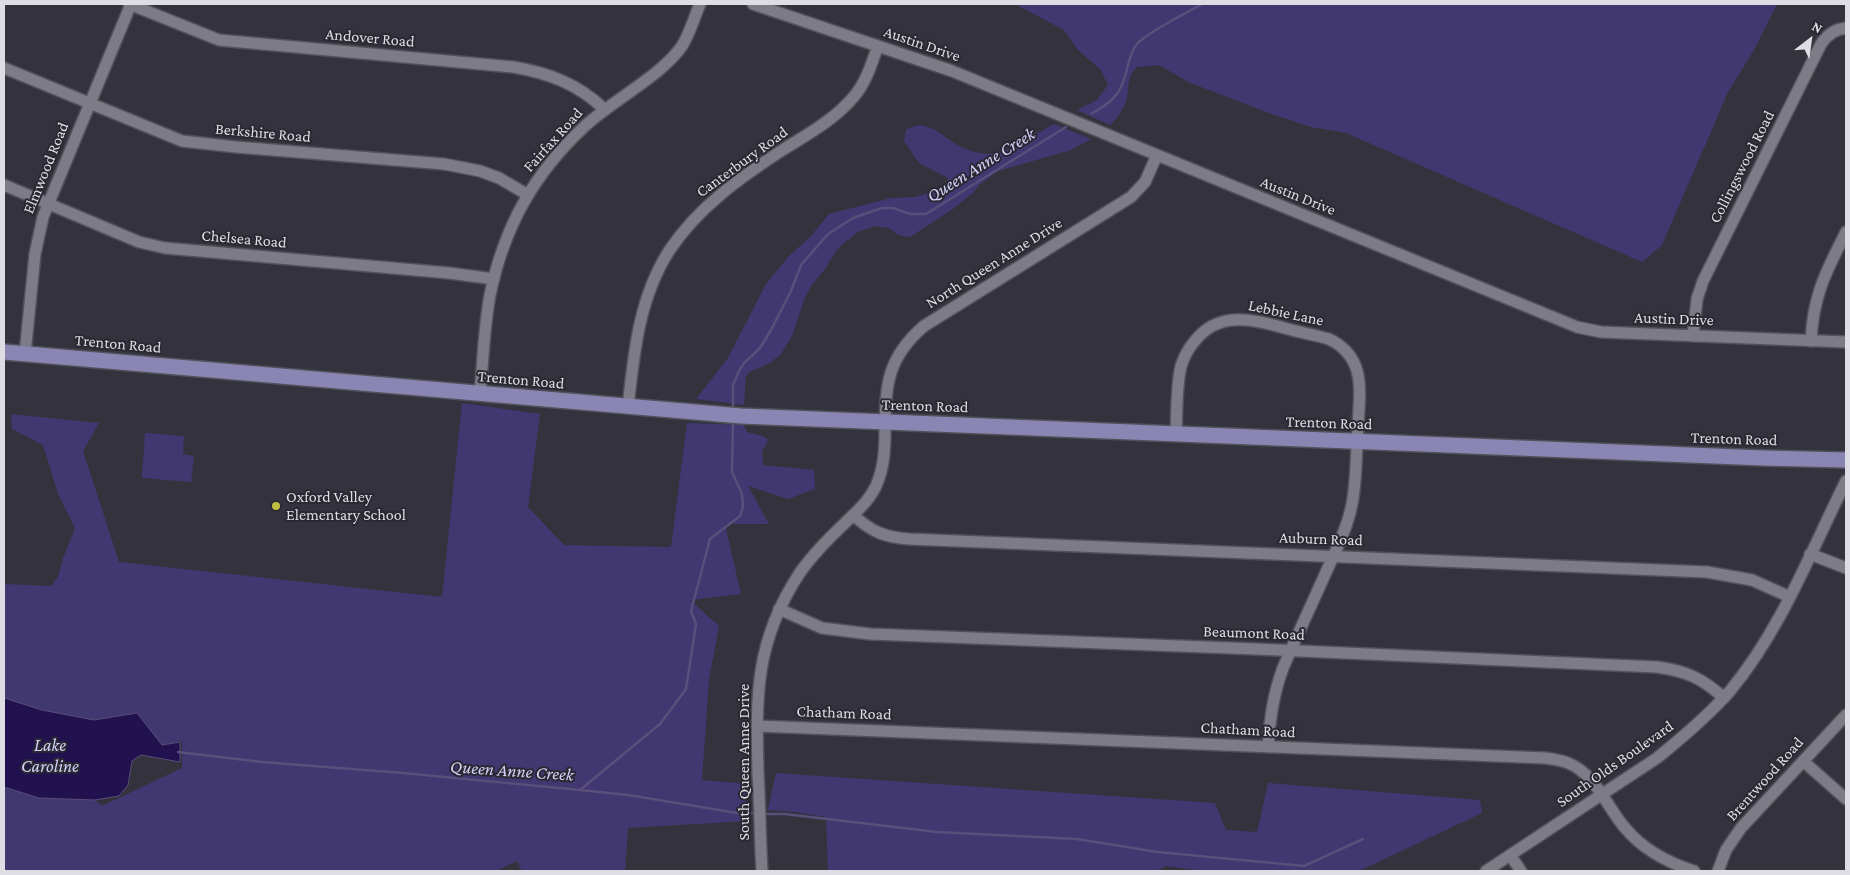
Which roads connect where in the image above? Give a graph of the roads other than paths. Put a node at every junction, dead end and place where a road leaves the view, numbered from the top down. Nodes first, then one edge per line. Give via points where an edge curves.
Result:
1 (131, 4) edge
2 (700, 4) edge
3 (753, 4) edge
4 (1846, 28) edge
5 (878, 46) junction
6 (4, 68) edge
7 (90, 104) junction
8 (604, 109) junction
9 (1157, 155) junction
10 (4, 185) edge
11 (528, 194) junction
12 (48, 204) junction
13 (1846, 232) edge
14 (494, 279) junction
15 (1693, 336) junction
16 (1811, 341) junction
17 (1846, 342) edge
18 (4, 352) edge
19 (25, 354) junction
20 (480, 394) junction
21 (628, 407) junction
22 (885, 422) junction
23 (1176, 434) junction
24 (1357, 442) junction
25 (1846, 460) edge
26 (1846, 481) edge
27 (853, 515) junction
28 (1810, 554) junction
29 (1334, 556) junction
30 (1846, 568) edge
31 (1790, 597) junction
32 (779, 609) junction
33 (1290, 651) junction
34 (1724, 698) junction
35 (1846, 715) edge
36 (757, 726) junction
37 (1268, 747) junction
38 (1803, 761) junction
39 (1601, 795) junction
40 (1846, 799) edge
41 (1510, 855) junction
42 (762, 871) edge
43 (1486, 871) edge
44 (1521, 871) edge
45 (1694, 871) edge
46 (1718, 871) edge

1 - 7 street, Elmwood Road
1 - 8 street, Andover Road via 208,37 225,41 532,70 566,81
2 - 8 street, Fairfax Road via 687,37 672,57
3 - 5 street, Austin Drive
4 - 15 street, Collingswood Road via 1829,35 1821,44 1717,252 1697,299
5 - 9 street, Austin Drive via 952,71
5 - 21 street, Canterbury Road via 862,85 846,106 717,197 669,252 654,279 642,312
6 - 7 street, Berkshire Road
7 - 11 street, Berkshire Road via 182,141 452,166 480,171
7 - 12 street, Elmwood Road
8 - 11 street, Fairfax Road via 555,157
9 - 15 street, Austin Drive via 1577,327 1602,332
9 - 22 street, North Queen Anne Drive via 1145,182 1130,197 950,308 916,334 893,366 888,383
10 - 12 street, Chelsea Road
11 - 14 street, Fairfax Road via 507,236
12 - 14 street, Chelsea Road via 139,242 165,248
12 - 19 street, Elmwood Road via 35,254
13 - 16 street via 1821,284
14 - 20 street, Fairfax Road via 488,306
15 - 16 street, Austin Drive
16 - 17 street, Austin Drive
18 - 19 main road, Trenton Road
19 - 20 main road, Trenton Road
20 - 21 main road, Trenton Road
21 - 22 main road, Trenton Road
22 - 23 main road, Trenton Road
22 - 27 street, South Queen Anne Drive via 881,472 871,495
23 - 24 main road, Trenton Road
23 - 24 street, Lebbie Lane via 1180,372 1188,350 1209,328 1229,320 1251,319 1329,339 1349,353 1360,380
24 - 25 main road, Trenton Road
24 - 29 street, Lebbie Lane via 1352,506
26 - 28 street, South Olds Boulevard
27 - 29 street, Auburn Road via 876,532 900,538
27 - 32 street, South Queen Anne Drive via 803,568
28 - 30 street
28 - 31 street, South Olds Boulevard
29 - 31 street, Auburn Road via 1707,572 1752,580
29 - 33 street, Lebbie Lane
31 - 34 street, South Olds Boulevard via 1763,646
32 - 33 street, Beaumont Road via 822,628 850,633
32 - 36 street, South Queen Anne Drive via 762,660
33 - 34 street, Beaumont Road via 1657,667 1696,677
33 - 37 street, Lebbie Lane via 1272,700
34 - 39 street, South Olds Boulevard via 1657,758
35 - 38 street, Brentwood Road
36 - 37 street, Chatham Road
36 - 42 street, South Queen Anne Drive
37 - 39 street, Chatham Road via 1545,758 1579,769
38 - 40 street
38 - 46 street, Brentwood Road via 1737,834
39 - 41 street, South Olds Boulevard
39 - 45 street, Chatham Road via 1621,824 1639,842
41 - 43 street, South Olds Boulevard
41 - 44 street

